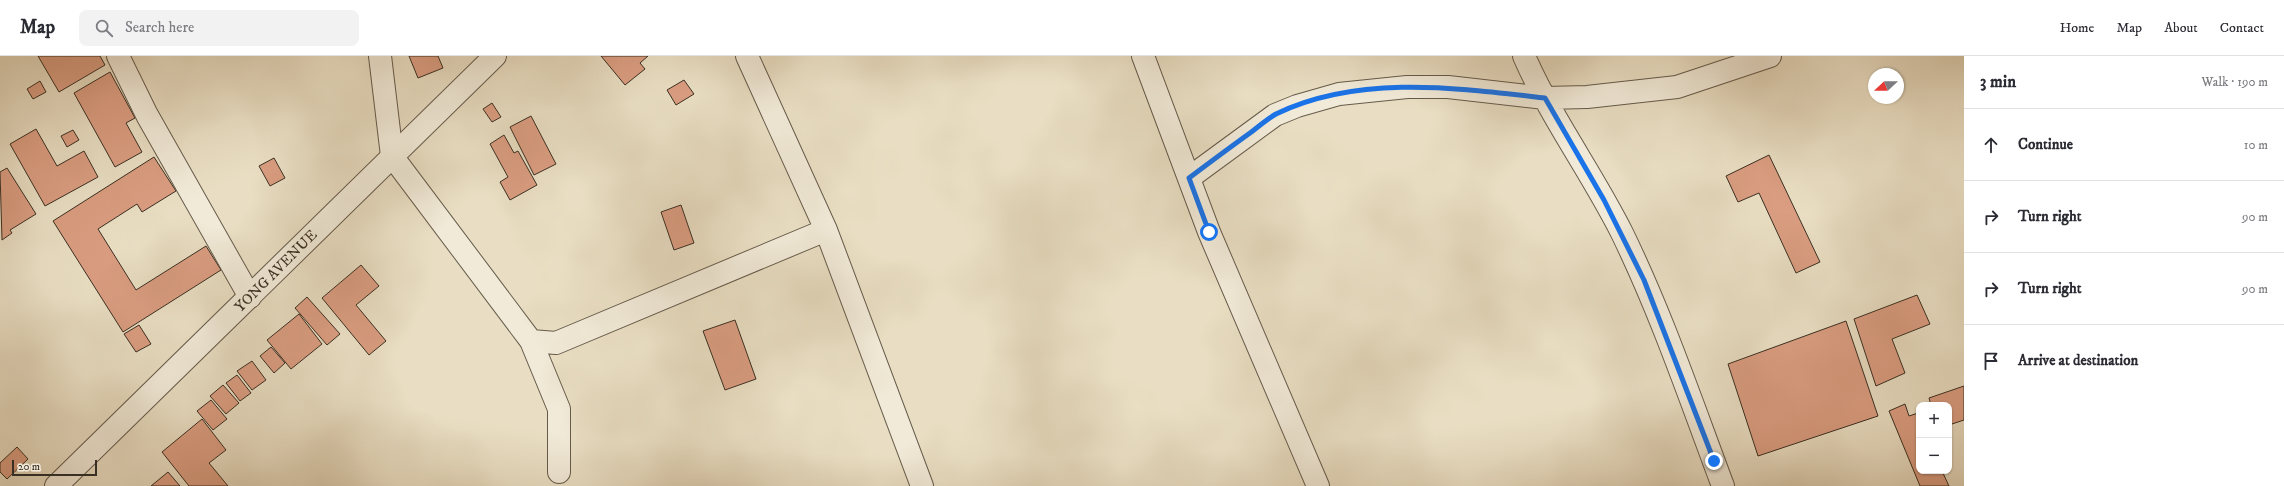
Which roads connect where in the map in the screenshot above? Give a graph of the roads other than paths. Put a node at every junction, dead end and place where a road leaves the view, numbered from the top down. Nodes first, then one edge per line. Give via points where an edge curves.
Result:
1 (118, 56) edge
2 (380, 56) edge
3 (495, 56) edge
4 (747, 56) edge
5 (1143, 56) edge
6 (1524, 56) edge
7 (1770, 56) edge
8 (1545, 98) junction
9 (392, 156) junction
10 (1189, 178) junction
11 (826, 230) junction
12 (250, 297) junction
13 (531, 341) junction
14 (559, 472) dead end
15 (56, 486) edge
16 (922, 486) edge
17 (1318, 486) edge
18 (1723, 486) edge

1 - 12 street via 147,115
2 - 9 street
3 - 9 street, YONG AVENUE
4 - 11 street
5 - 10 street
6 - 8 street
7 - 8 street via 1677,87 1587,97
8 - 10 street via 1448,87 1406,87 1340,94 1275,115
8 - 18 street via 1604,200 1644,280
9 - 12 street, YONG AVENUE
9 - 13 street
10 - 17 street via 1209,232
11 - 13 street via 556,343
11 - 16 street
12 - 15 street, YONG AVENUE
13 - 14 street via 559,409

